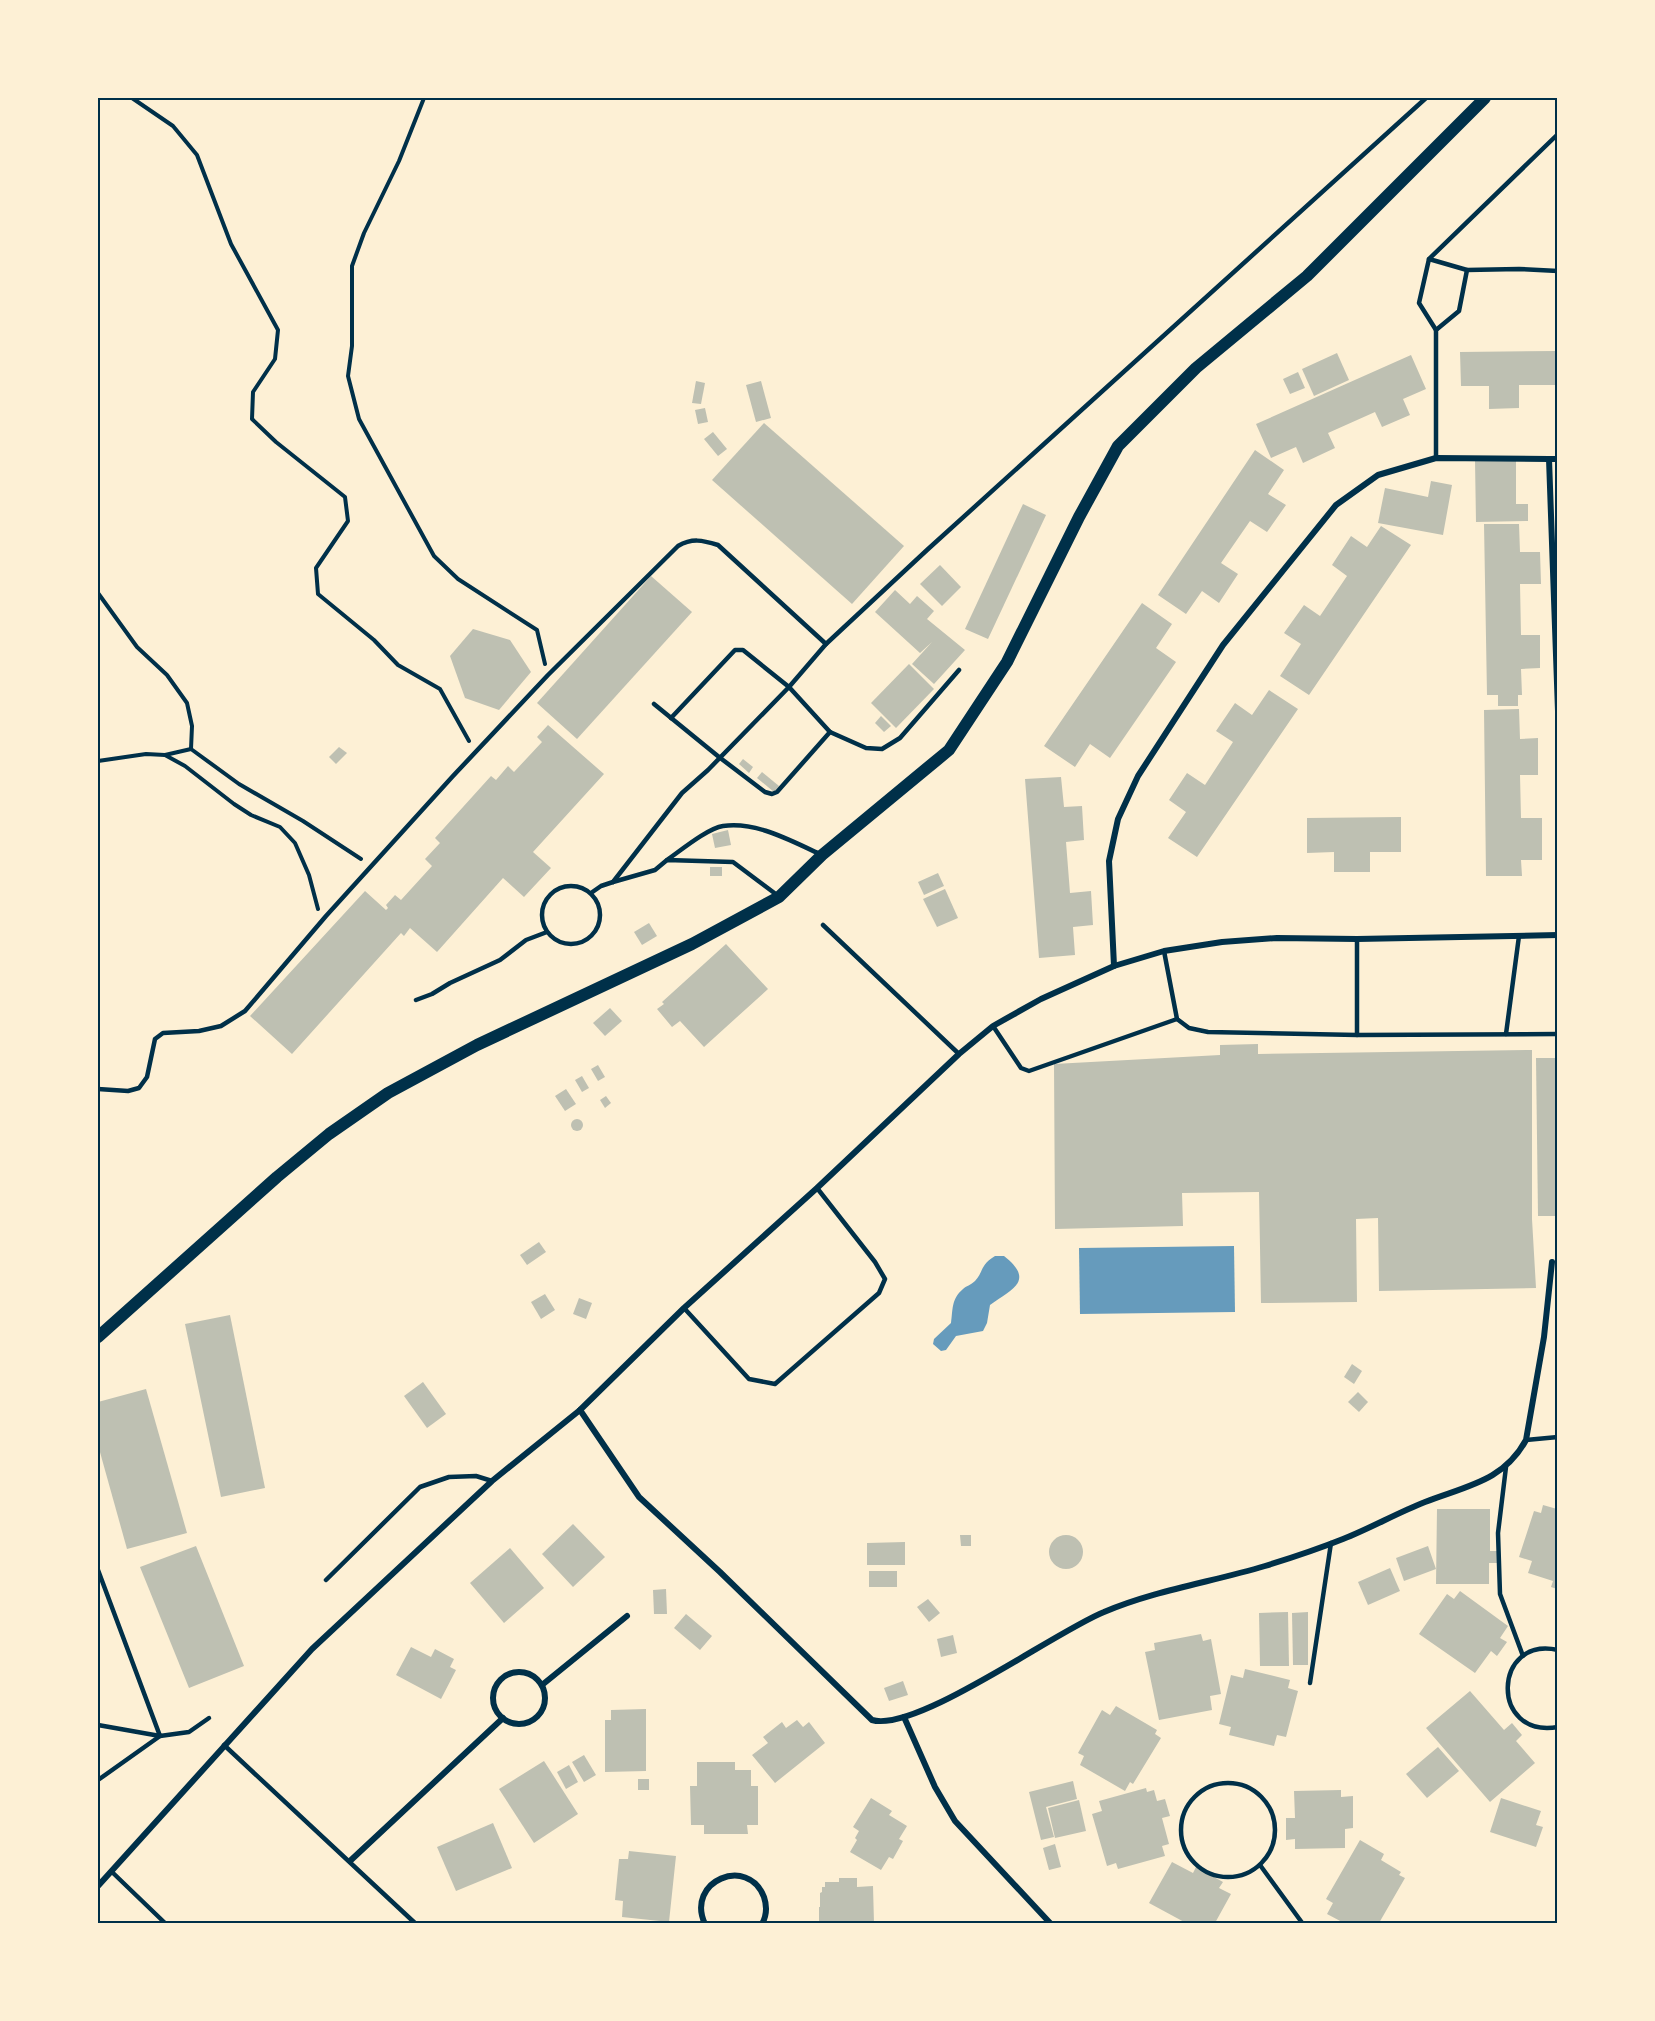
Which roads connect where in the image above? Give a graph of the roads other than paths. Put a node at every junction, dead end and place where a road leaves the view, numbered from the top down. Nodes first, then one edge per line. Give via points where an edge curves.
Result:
1 (1426, 98) edge
2 (1485, 98) edge
3 (1557, 134) edge
4 (1428, 259) junction
5 (1467, 270) junction
6 (1557, 271) edge
7 (1436, 330) junction
8 (1437, 458) junction
9 (1549, 459) junction
10 (1557, 459) edge
11 (826, 644) junction
12 (959, 670) dead end
13 (789, 687) junction
14 (654, 704) dead end
15 (1557, 711) edge
16 (671, 718) junction
17 (830, 732) junction
18 (719, 758) junction
19 (822, 855) junction
20 (667, 860) junction
21 (613, 882) junction
22 (591, 892) junction
23 (779, 897) junction
24 (824, 925) dead end
25 (547, 932) junction
26 (1557, 935) edge
27 (1519, 936) junction
28 (1357, 939) junction
29 (1164, 951) junction
30 (1114, 966) junction
31 (416, 1000) dead end
32 (1177, 1019) junction
33 (993, 1026) junction
34 (1506, 1034) junction
35 (1557, 1034) edge
36 (1357, 1035) junction
37 (959, 1054) junction
38 (98, 1089) edge
39 (816, 1188) junction
40 (1552, 1262) dead end
41 (684, 1308) junction
42 (98, 1337) edge
43 (580, 1410) junction
44 (1557, 1437) edge
45 (1526, 1440) junction
46 (1506, 1467) junction
47 (492, 1481) junction
48 (1331, 1543) junction
49 (98, 1570) edge
50 (326, 1580) dead end
51 (627, 1616) dead end
52 (1557, 1650) edge
53 (1523, 1656) junction
54 (1310, 1683) dead end
55 (542, 1684) junction
56 (904, 1717) junction
57 (209, 1718) dead end
58 (503, 1718) junction
59 (98, 1725) edge
60 (1557, 1727) edge
61 (160, 1736) junction
62 (224, 1745) junction
63 (98, 1780) edge
64 (350, 1861) junction
65 (1260, 1865) junction
66 (112, 1872) junction
67 (98, 1886) edge
68 (166, 1923) edge
69 (416, 1923) edge
70 (705, 1923) edge
71 (762, 1923) edge
72 (1051, 1923) edge
73 (1303, 1923) edge

1 - 11 lane
2 - 19 main road via 1307,276 1196,368 1118,446 1078,517 1007,662 949,750
3 - 4 lane
4 - 5 lane
4 - 7 lane via 1419,303
5 - 6 lane
5 - 7 lane via 1459,311
7 - 8 lane
8 - 9 street
8 - 30 street via 1378,475 1336,506 1223,645 1138,776 1118,819 1109,861
9 - 10 street
9 - 15 street
11 - 13 lane
11 - 38 lane via 718,545 703,540 678,546 476,752 245,1011 221,1026 163,1034 155,1039 147,1077 139,1089
12 - 17 lane via 900,738 882,749 866,748
13 - 16 lane via 743,650 735,650
13 - 17 lane
13 - 18 lane
14 - 16 lane
16 - 18 lane
17 - 18 lane via 772,794
18 - 21 lane via 682,793
19 - 20 lane via 752,826 722,826
19 - 23 main road
20 - 21 lane via 655,870
20 - 23 lane via 733,862
21 - 22 lane
22 - 25 lane via 579,886 565,886 552,892 543,911
22 - 25 lane via 600,906 600,923 591,937 577,944 561,942
23 - 42 main road via 692,944 477,1045 388,1093 277,1177
24 - 37 lane
25 - 31 lane via 526,940 500,960
26 - 27 street
27 - 28 street
27 - 34 lane
28 - 29 street via 1277,938
28 - 36 lane
29 - 30 street
29 - 32 lane
30 - 33 street
32 - 33 lane via 1029,1071 1021,1068
32 - 36 lane via 1190,1028 1208,1032
33 - 37 street
34 - 35 lane
34 - 36 lane
37 - 39 street
39 - 41 street
39 - 41 lane via 875,1262 885,1279 879,1293 775,1384 749,1380
40 - 45 street
41 - 43 street
43 - 47 street
43 - 56 street via 639,1497 872,1720
44 - 45 lane
45 - 46 street
46 - 48 street via 1480,1483
46 - 53 lane via 1498,1533 1500,1594
47 - 50 lane via 477,1476 449,1477 420,1487
47 - 62 street via 312,1649
48 - 54 lane
48 - 56 street via 1103,1612 951,1697
49 - 61 lane
51 - 55 street
52 - 53 lane via 1541,1648
53 - 60 lane via 1510,1672 1507,1683 1510,1706 1526,1723 1538,1728
55 - 58 street via 545,1704 536,1718 520,1724
55 - 58 street via 527,1672 518,1671 501,1679 495,1686 493,1704
56 - 72 street via 955,1821
57 - 61 lane via 189,1732
58 - 64 street
59 - 61 lane
61 - 63 lane
62 - 64 lane
62 - 66 street
64 - 69 lane
65 - 65 lane via 1273,1846 1276,1830 1273,1813 1260,1795 1230,1782 1205,1788 1192,1799 1180,1828 1182,1845 1190,1859 1206,1872 1222,1877 1239,1876
65 - 73 lane
66 - 67 street
66 - 68 lane
70 - 71 street via 701,1906 708,1887 725,1876 735,1875 754,1882 761,1890 766,1910

